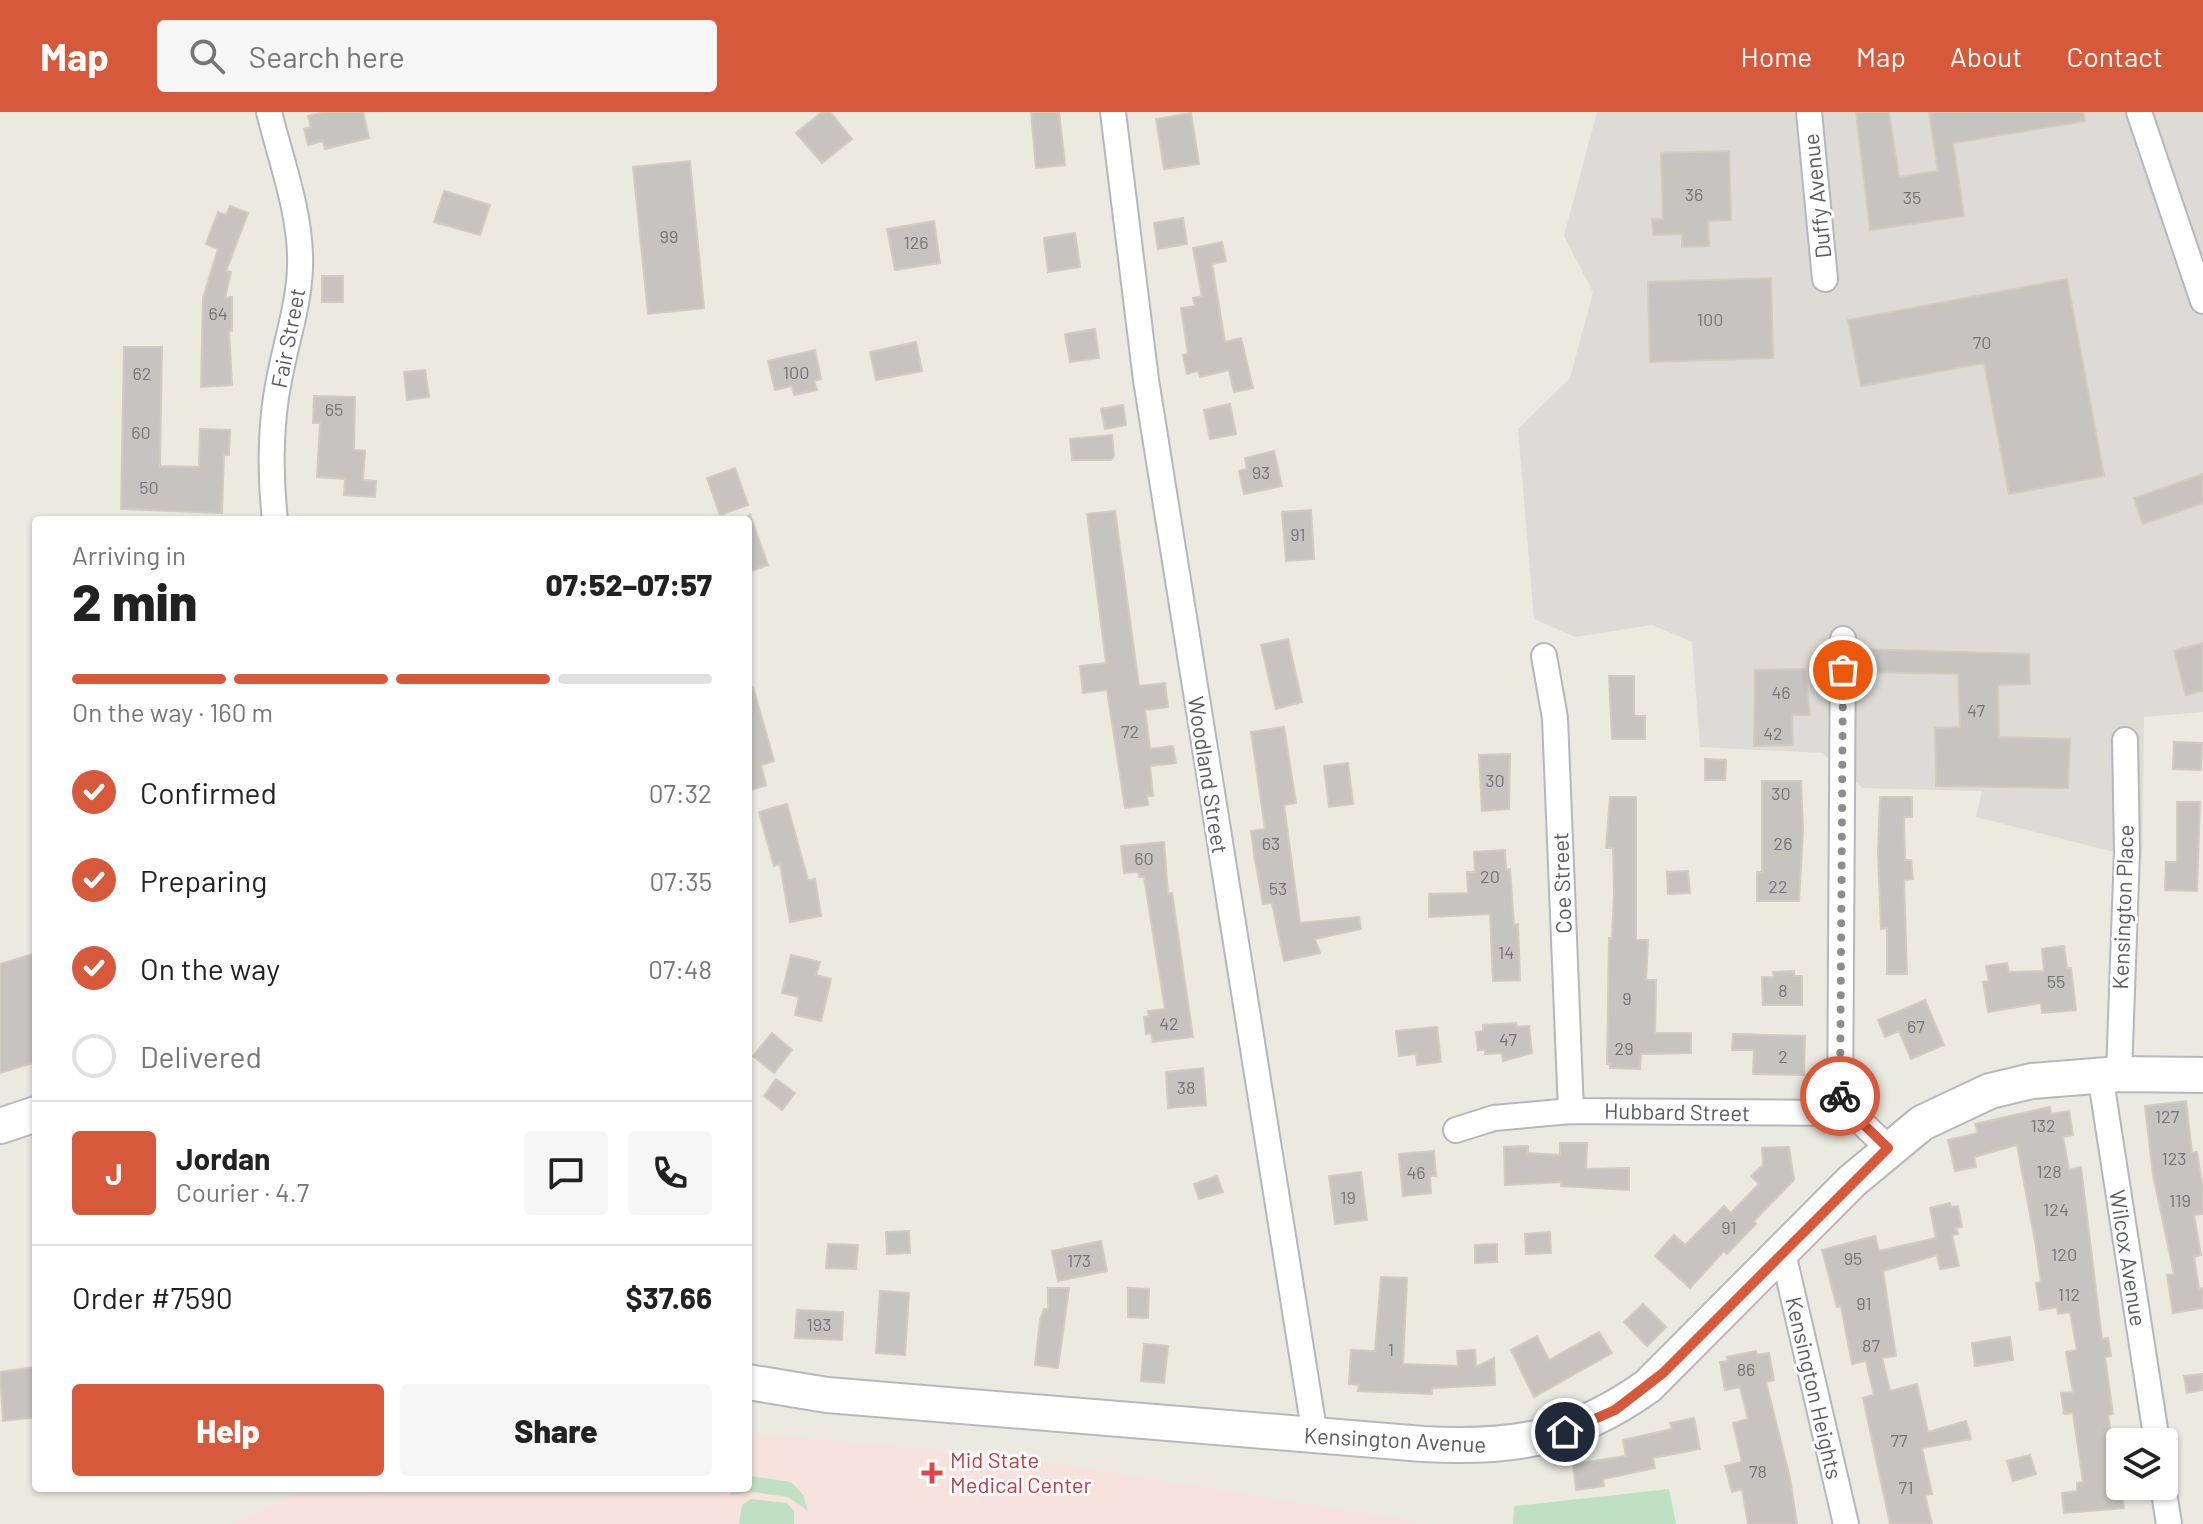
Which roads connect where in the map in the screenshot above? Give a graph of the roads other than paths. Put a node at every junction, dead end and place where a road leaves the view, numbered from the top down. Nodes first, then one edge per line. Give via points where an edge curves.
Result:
1 (269, 112) edge
2 (1113, 112) edge
3 (1809, 112) edge
4 (2139, 112) edge
5 (1825, 279) dead end
6 (2203, 301) edge
7 (275, 516) edge
8 (1843, 639) dead end
9 (1544, 656) dead end
10 (2125, 740) dead end
11 (2110, 1074) junction
12 (2203, 1075) edge
13 (1571, 1111) junction
14 (1840, 1113) junction
15 (32, 1115) edge
16 (0, 1126) edge
17 (1456, 1130) dead end
18 (1888, 1148) junction
19 (1783, 1253) junction
20 (752, 1383) edge
21 (2155, 1428) edge
22 (1315, 1436) junction
23 (2165, 1500) edge
24 (1846, 1524) edge
25 (2169, 1524) edge

1 - 7 street, Fair Street via 300,263 299,291 278,383
2 - 22 street, Woodland Street via 1150,410
3 - 5 street, Duffy Avenue
4 - 6 street
8 - 14 street
9 - 13 street, Coe Street via 1555,718
10 - 11 street, Kensington Place via 2127,851
11 - 12 main road, Kensington Avenue
11 - 18 main road, Kensington Avenue via 2032,1081 1990,1091 1933,1117
11 - 21 street, Wilcox Avenue
13 - 14 street, Hubbard Street
13 - 17 street, Hubbard Street via 1494,1118
14 - 18 street via 1859,1120
15 - 16 main road
18 - 19 main road, Kensington Avenue
19 - 22 main road, Kensington Avenue via 1648,1386 1583,1426 1518,1443 1464,1447
19 - 24 street, Kensington Heights
20 - 22 main road, Kensington Avenue via 827,1395
23 - 25 street

